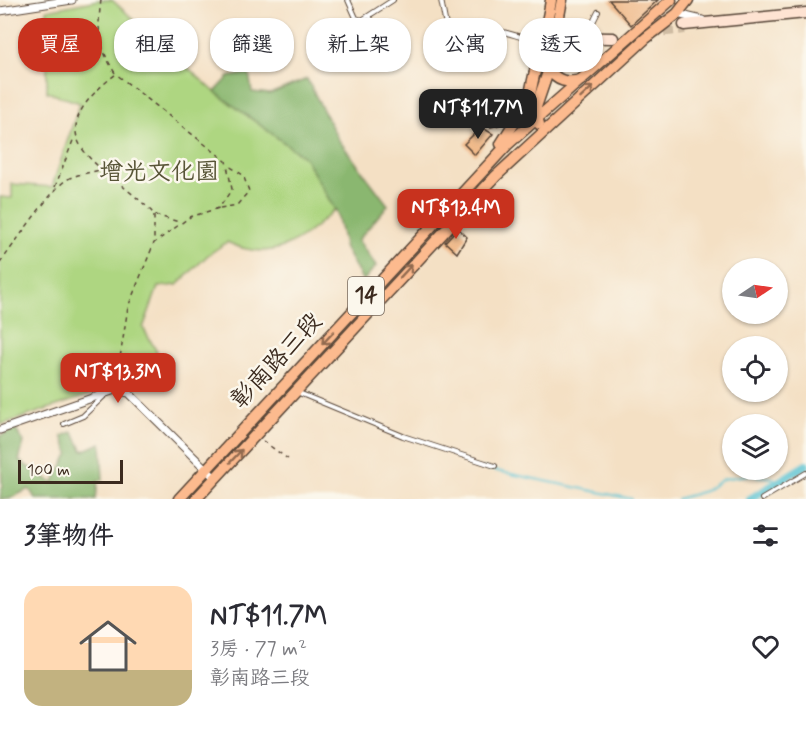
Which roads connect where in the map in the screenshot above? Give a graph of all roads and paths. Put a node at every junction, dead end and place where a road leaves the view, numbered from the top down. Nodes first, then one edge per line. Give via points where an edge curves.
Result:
1 (72, 0) edge
2 (101, 0) edge
3 (348, 0) edge
4 (393, 0) edge
5 (441, 0) edge
6 (551, 0) edge
7 (562, 0) edge
8 (671, 0) edge
9 (688, 0) edge
10 (55, 2) edge
11 (0, 11) edge
12 (598, 12) dead end
13 (806, 13) edge
14 (677, 14) junction
15 (370, 17) joint
16 (444, 18) edge
17 (551, 18) edge
18 (557, 18) edge
19 (595, 18) edge
20 (714, 22) junction
21 (685, 27) tunnel mouth
22 (603, 37) edge
23 (613, 37) dead end
24 (539, 72) edge
25 (548, 72) edge
26 (551, 72) edge
27 (116, 74) junction
28 (582, 80) junction
29 (531, 96) junction
30 (537, 119) junction
31 (527, 127) junction
32 (544, 131) junction
33 (75, 136) junction
34 (228, 166) junction
35 (487, 168) junction
36 (100, 170) junction
37 (55, 188) junction
38 (219, 208) junction
39 (154, 214) junction
40 (180, 223) junction
41 (154, 243) junction
42 (0, 262) edge
43 (295, 391) junction
44 (111, 392) junction
45 (64, 424) dead end
46 (0, 430) edge
47 (255, 436) junction
48 (288, 459) dead end
49 (495, 466) dead end
50 (208, 468) junction
51 (806, 473) edge
52 (215, 478) junction
53 (179, 499) edge
54 (196, 499) edge
55 (762, 499) edge

1 - 10 street
2 - 27 path via 99,38
3 - 15 lane via 356,18
4 - 15 lane
5 - 16 lane
6 - 17 main road
7 - 18 main road
8 - 28 main road, 彰南路三段
9 - 14 main road, 彰南路三段
10 - 11 street
12 - 19 lane
13 - 20 street
14 - 20 street
32 -> 14 main road, 彰南路三段
20 - 21 street
22 - 23 street
24 - 29 main road
25 - 30 main road via 535,111
26 - 28 main road via 568,82
27 - 33 path via 83,104
27 - 34 path via 220,155
28 - 30 main road, 彰南路三段
29 - 31 main road
29 - 35 main road
30 - 31 main road, 彰南路三段
30 - 32 main road
31 - 32 main road
31 - 35 main road, 彰南路三段 / 14
43 -> 32 main road, 彰南路三段 / 14 via 496,176
33 - 36 path
33 - 37 path
34 - 38 path via 232,189
34 - 38 path via 243,175 249,191 237,205
35 -> 50 main road, 彰南路三段 / 14
36 - 37 path via 67,179
36 - 39 path via 137,196
37 - 42 path
38 - 40 path
39 - 40 path
39 - 41 path
40 - 41 path
41 - 44 path via 128,307
43 - 47 main road, 14
43 - 49 lane via 403,436
44 - 45 lane via 82,416
44 - 46 street
44 - 50 street via 129,393 138,399 193,458
47 - 48 path
52 -> 47 main road, 14
50 - 52 street
50 - 53 main road, 14
51 - 55 lane
52 - 54 main road, 14

